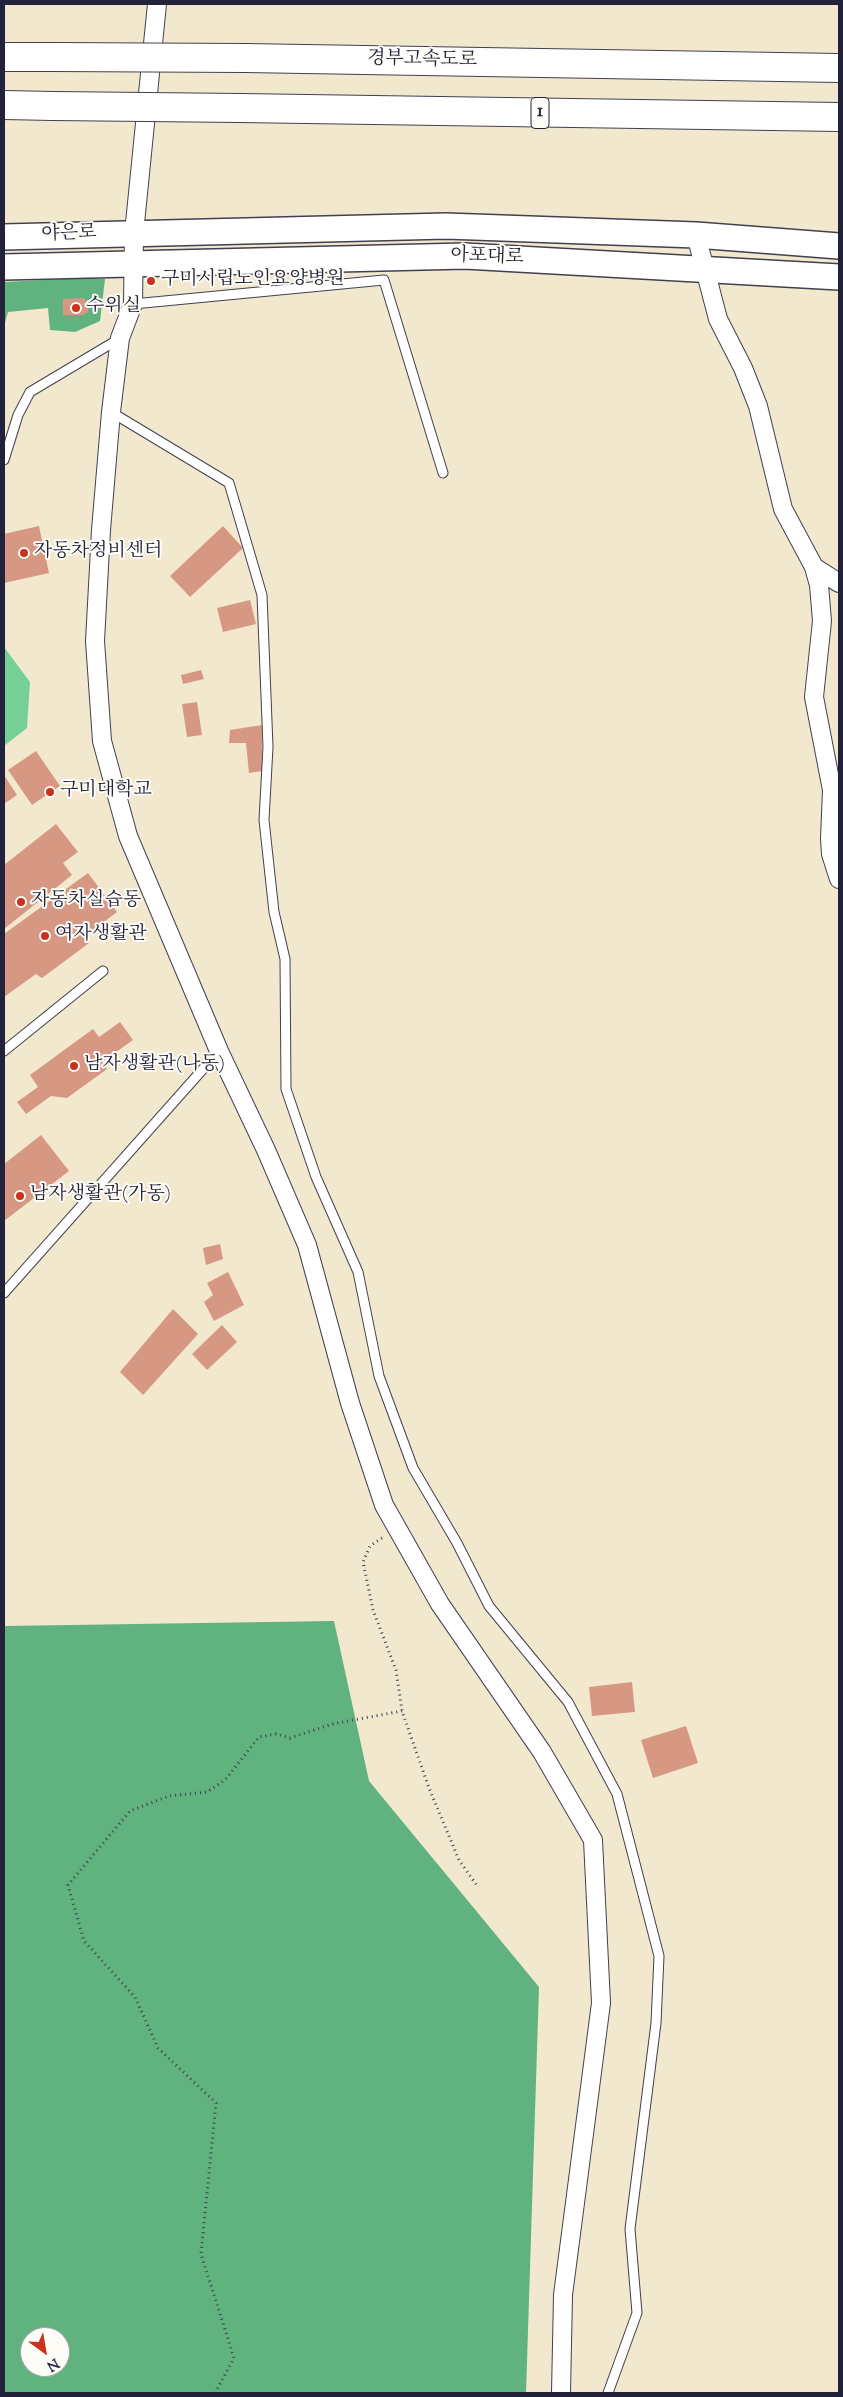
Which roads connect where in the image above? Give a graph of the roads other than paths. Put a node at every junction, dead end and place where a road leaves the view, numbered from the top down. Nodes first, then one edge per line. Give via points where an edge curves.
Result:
1 (157, 4) edge
2 (4, 56) edge
3 (839, 68) edge
4 (4, 105) edge
5 (839, 117) edge
6 (134, 233) junction
7 (696, 235) junction
8 (4, 237) edge
9 (839, 246) edge
10 (133, 263) junction
11 (4, 267) edge
12 (705, 269) junction
13 (839, 277) edge
14 (134, 304) junction
15 (120, 338) junction
16 (111, 412) junction
17 (4, 460) edge
18 (443, 473) dead end
19 (814, 567) junction
20 (837, 578) edge
21 (839, 879) edge
22 (103, 971) dead end
23 (4, 1051) edge
24 (218, 1051) junction
25 (4, 1294) edge
26 (561, 2393) edge
27 (608, 2393) edge

1 - 6 street
2 - 3 highway, 경부고속도로, bridge
4 - 5 highway, 1, bridge
6 - 7 main road, 아포대로 via 446,226
6 - 8 main road, 야은로
6 - 10 street
7 - 9 main road, 아포대로
7 - 12 street
10 - 11 main road, 야은로
10 - 12 main road, 아포대로 via 465,256
10 - 14 street
12 - 13 main road, 아포대로
12 - 19 street via 718,319 758,406 782,509
14 - 15 street
14 - 18 lane via 384,280
15 - 16 street
15 - 17 lane via 30,392 18,415
16 - 24 street via 95,640 102,741 128,836
16 - 27 lane via 229,483 262,595 268,747 264,820 274,912 284,959 286,1089 316,1177 358,1272 379,1376 413,1468 489,1606 568,1702 617,1794 659,1956 656,2023 630,2229 638,2312
19 - 20 street
19 - 21 street via 822,601 814,697 832,790 831,854
22 - 23 lane
24 - 25 lane
24 - 26 street via 307,1245 350,1403 384,1505 440,1604 542,1752 593,1840 601,2003 563,2294

